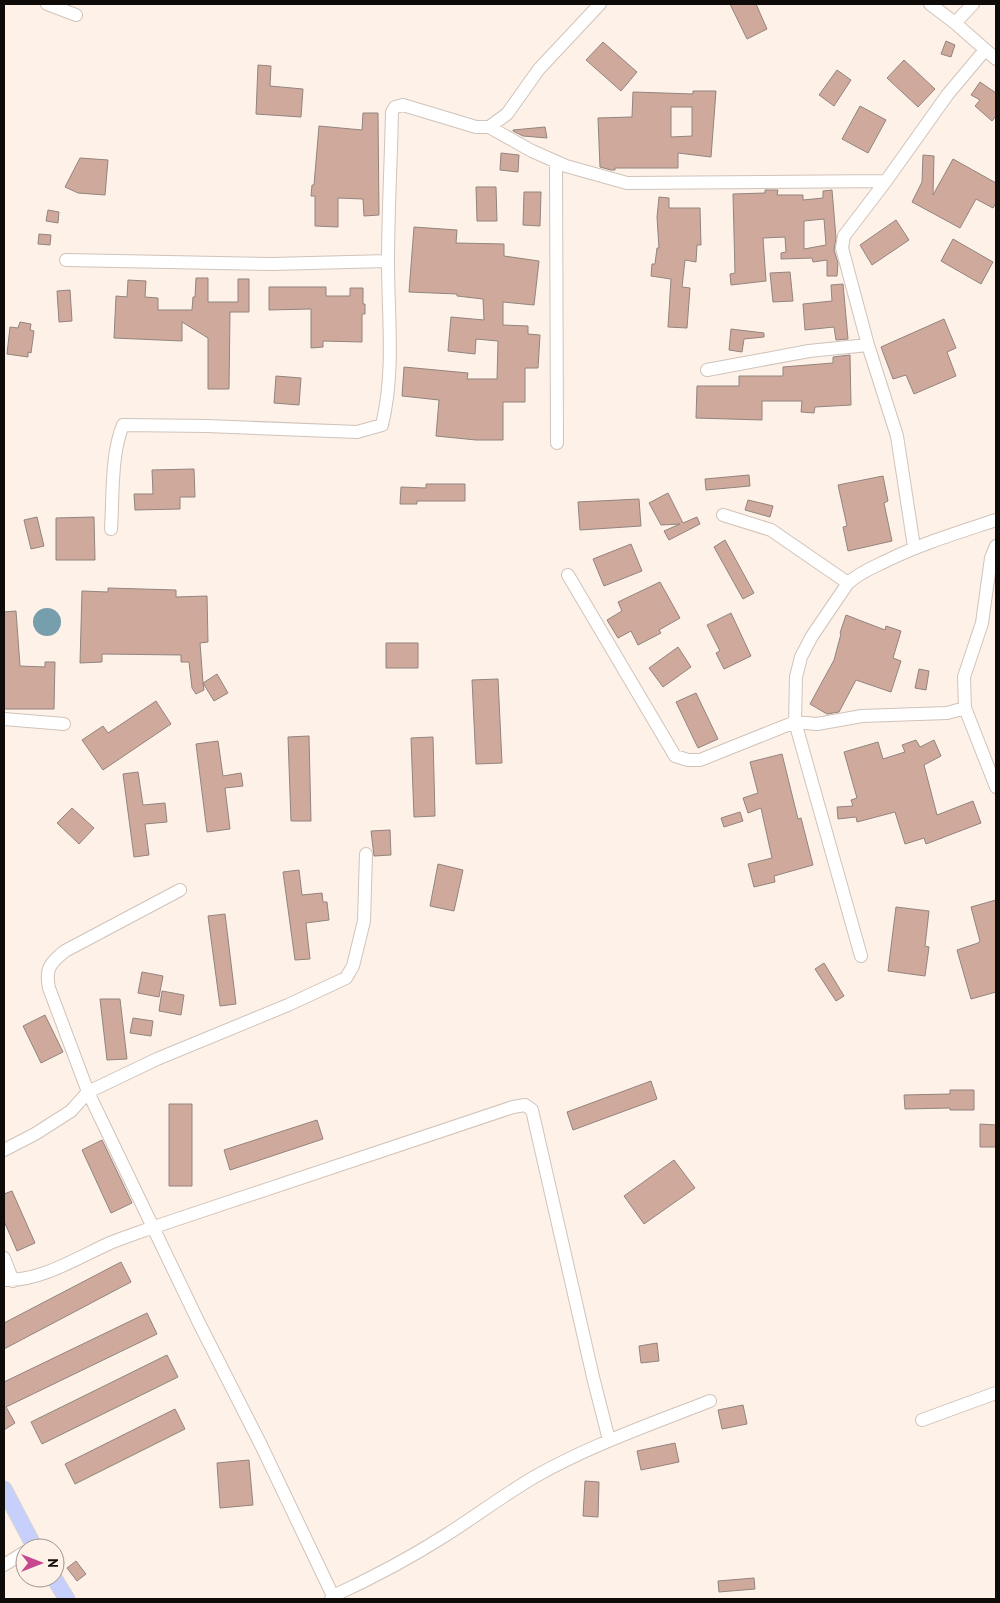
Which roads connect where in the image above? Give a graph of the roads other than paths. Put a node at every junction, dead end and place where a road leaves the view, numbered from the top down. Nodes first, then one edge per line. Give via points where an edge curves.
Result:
1 (47, 4) edge
2 (600, 4) edge
3 (930, 4) edge
4 (973, 4) edge
5 (76, 15) dead end
6 (955, 23) junction
7 (985, 50) junction
8 (996, 59) edge
9 (489, 128) junction
10 (556, 162) junction
11 (886, 181) junction
12 (66, 260) dead end
13 (388, 261) junction
14 (868, 345) junction
15 (707, 370) dead end
16 (558, 443) dead end
17 (723, 515) dead end
18 (996, 520) edge
19 (111, 528) dead end
20 (996, 546) edge
21 (914, 547) junction
22 (568, 575) dead end
23 (848, 583) junction
24 (996, 622) edge
25 (982, 623) junction
26 (965, 708) junction
27 (4, 719) edge
28 (795, 722) junction
29 (64, 724) dead end
30 (996, 787) edge
31 (366, 854) dead end
32 (180, 890) dead end
33 (861, 956) dead end
34 (88, 1092) junction
35 (4, 1150) edge
36 (154, 1227) junction
37 (4, 1258) edge
38 (8, 1281) edge
39 (996, 1393) edge
40 (710, 1400) dead end
41 (922, 1420) dead end
42 (609, 1440) junction
43 (4, 1489) edge
44 (26, 1538) edge
45 (15, 1558) edge
46 (4, 1565) edge
47 (61, 1588) edge
48 (332, 1598) edge
49 (68, 1599) edge

1 - 5 street
2 - 9 street via 539,69 507,114
3 - 6 street
4 - 6 street
6 - 7 street
7 - 8 street
7 - 11 street via 948,94
9 - 10 street
9 - 13 street via 403,105 395,108 392,112
10 - 11 street via 626,183
10 - 16 street
11 - 14 street via 844,236 842,248
12 - 13 street via 272,264
13 - 19 street via 391,369 382,425 357,432 122,425 116,450
14 - 15 street via 810,351
14 - 21 street via 897,436
17 - 23 street via 771,530
18 - 21 street
20 - 25 street via 991,558
21 - 23 street
22 - 28 street via 675,756 700,760
23 - 28 street via 801,658 796,677
24 - 25 street
25 - 26 street via 964,677
26 - 28 street via 947,713 862,716 817,724
26 - 30 street
27 - 29 street
28 - 33 street
31 - 34 street via 364,921 353,966 346,978 158,1058
32 - 34 street via 65,951 49,967 49,988
34 - 35 street via 71,1111
34 - 36 street
36 - 38 street via 31,1277
36 - 42 street via 525,1105 532,1110
36 - 48 street
37 - 38 street
39 - 41 street
40 - 42 street
42 - 48 street via 535,1477 394,1566
43 - 44 main road
45 - 46 street
47 - 49 main road

